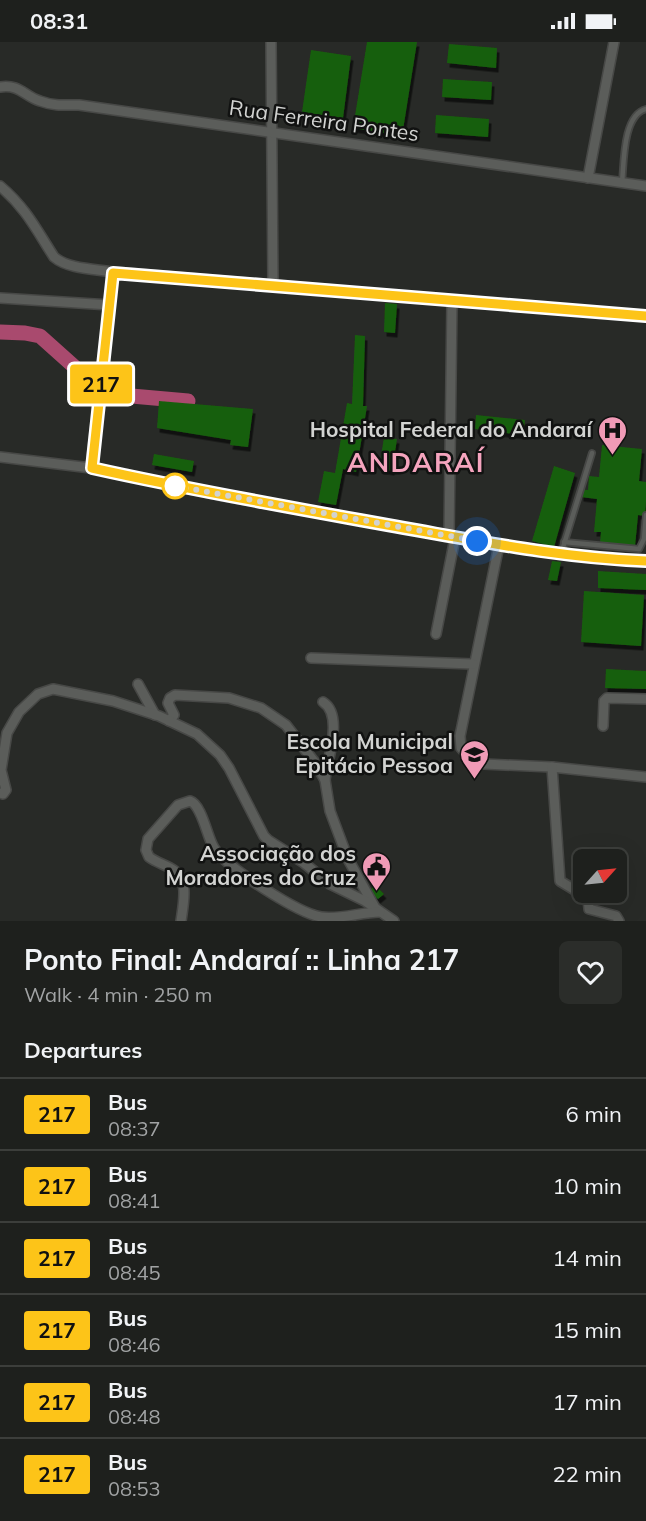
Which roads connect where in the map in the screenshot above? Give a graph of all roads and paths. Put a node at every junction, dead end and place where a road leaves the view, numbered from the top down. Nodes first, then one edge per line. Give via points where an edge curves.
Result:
1 (271, 42) edge
2 (614, 42) edge
3 (0, 87) edge
4 (646, 109) edge
5 (271, 132) junction
6 (588, 178) junction
7 (622, 183) junction
8 (0, 186) edge
9 (646, 186) edge
10 (113, 273) junction
11 (273, 285) junction
12 (0, 298) edge
13 (452, 300) junction
14 (110, 305) junction
15 (646, 316) edge
16 (592, 453) dead end
17 (0, 457) edge
18 (92, 468) junction
19 (646, 516) edge
20 (452, 537) junction
21 (645, 539) edge
22 (564, 542) junction
23 (500, 545) junction
24 (561, 554) junction
25 (646, 561) edge
26 (436, 634) dead end
27 (311, 658) dead end
28 (474, 664) junction
29 (138, 684) dead end
30 (646, 699) edge
31 (323, 702) dead end
32 (155, 715) junction
33 (169, 721) junction
34 (603, 726) dead end
35 (552, 767) junction
36 (646, 777) edge
37 (325, 780) junction
38 (0, 794) edge
39 (378, 909) junction
40 (181, 921) edge
41 (394, 921) edge
42 (619, 921) edge

1 - 5 street
2 - 6 street
3 - 5 street, Rua Ferreira Pontes via 10,85 53,105 79,105
4 - 7 lane via 630,122
5 - 6 street, Rua Ferreira Pontes
5 - 11 street
6 - 7 street, Rua Ferreira Pontes
7 - 9 street, Rua Ferreira Pontes
8 - 10 street via 29,215 59,261
10 - 11 street
10 - 14 street
11 - 13 street
12 - 14 street
13 - 15 street
13 - 20 street
14 - 18 street
16 - 22 lane
17 - 18 street
18 - 20 street
19 - 21 lane
20 - 23 street
20 - 26 street
21 - 22 lane via 636,550
22 - 24 lane
23 - 24 street
23 - 28 street
24 - 25 street
27 - 28 street
28 - 35 street via 461,748 470,758 484,764
29 - 32 street
30 - 34 street via 608,698 604,701
31 - 37 street via 333,717
32 - 33 street
32 - 38 street via 53,688 42,692 19,712 6,733 2,770 6,790
33 - 37 street via 174,715 168,703 175,695 229,698 261,708 286,724
33 - 39 street via 197,734 220,755 237,779 264,836 330,884
35 - 36 street
35 - 42 street via 560,881 588,898 589,909 616,916
37 - 39 street via 330,811 348,859
39 - 40 street via 322,917 247,878 215,850 197,806 190,801 178,805 146,845 149,857 178,873 183,883
39 - 41 street

